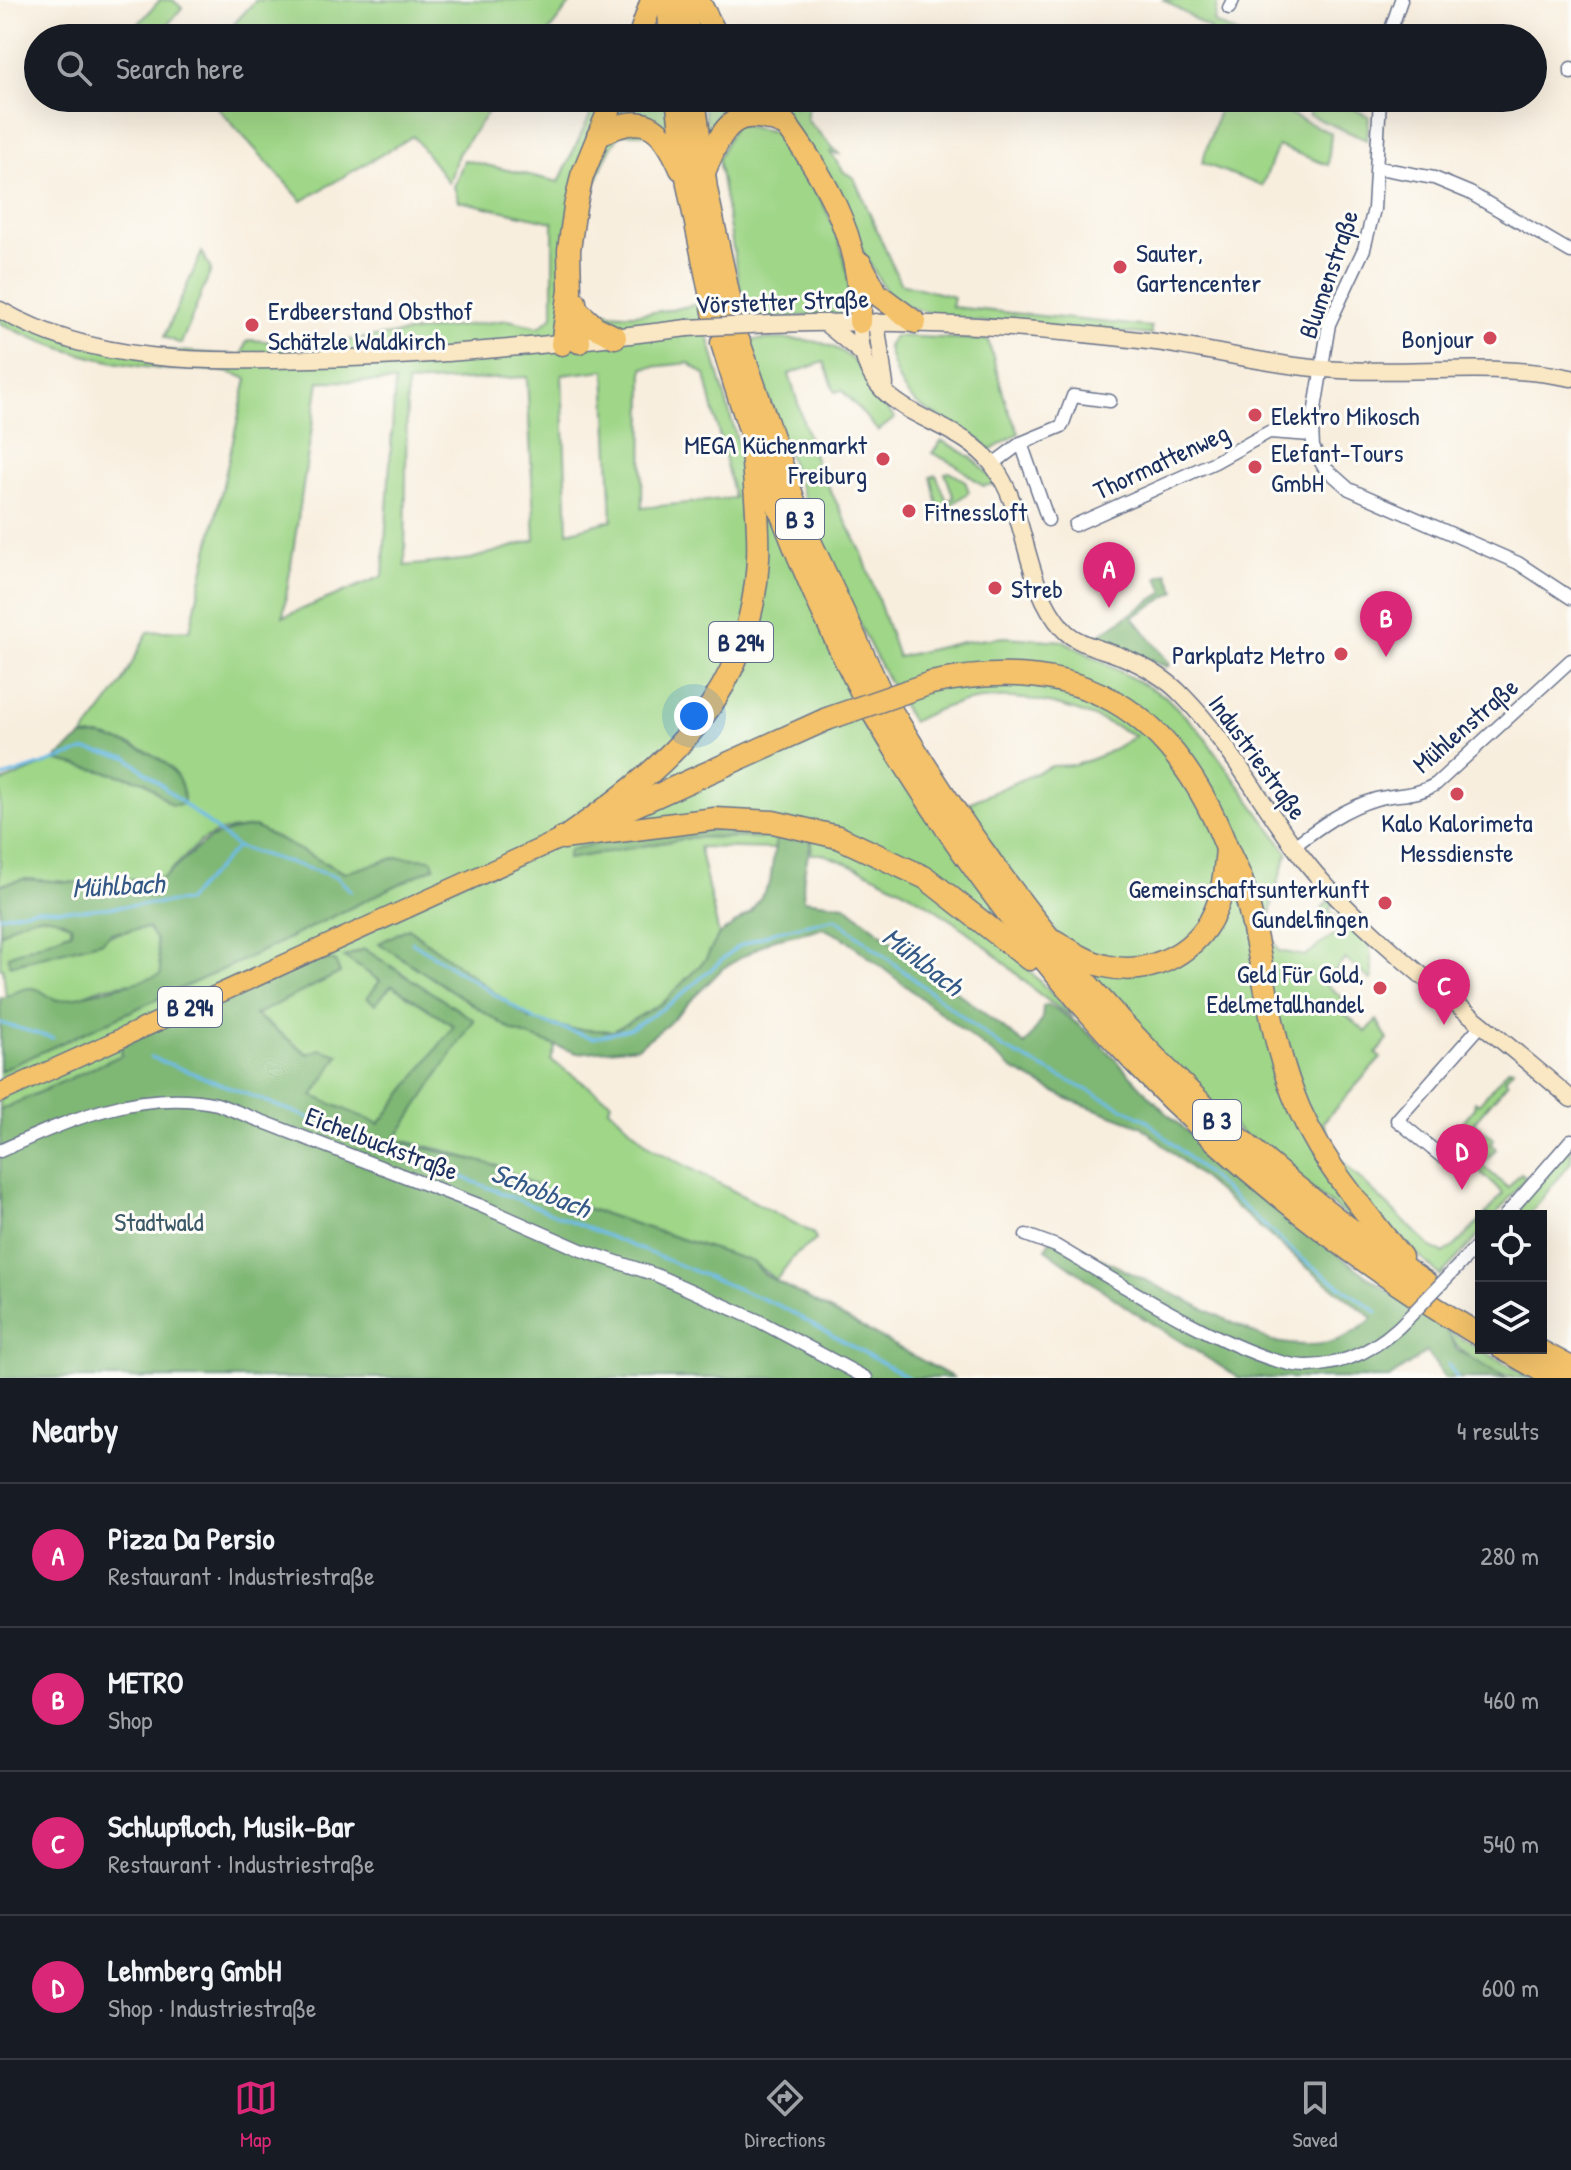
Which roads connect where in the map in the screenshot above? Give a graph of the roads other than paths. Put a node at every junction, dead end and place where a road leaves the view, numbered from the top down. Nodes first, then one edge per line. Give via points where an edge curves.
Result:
1 (652, 0) edge
2 (668, 0) edge
3 (685, 0) edge
4 (698, 0) edge
5 (1401, 0) edge
6 (644, 24) edge
7 (670, 24) edge
8 (687, 24) edge
9 (711, 24) edge
10 (1393, 24) edge
11 (608, 112) edge
12 (680, 112) edge
13 (694, 112) edge
14 (777, 112) edge
15 (1380, 112) edge
16 (788, 126) junction
17 (598, 136) junction
18 (1379, 168) junction
19 (696, 177) junction
20 (1571, 252) edge
21 (853, 254) junction
22 (877, 294) junction
23 (574, 301) junction
24 (0, 310) edge
25 (724, 316) dead end
26 (868, 322) junction
27 (915, 322) junction
28 (825, 323) junction
29 (615, 337) junction
30 (571, 343) junction
31 (864, 355) junction
32 (1321, 369) junction
33 (1571, 378) edge
34 (886, 390) junction
35 (1110, 401) dead end
36 (1311, 435) junction
37 (751, 436) junction
38 (1021, 443) junction
39 (993, 464) junction
40 (1048, 520) dead end
41 (1075, 525) dead end
42 (1571, 598) edge
43 (1571, 660) edge
44 (876, 700) junction
45 (563, 838) junction
46 (1294, 846) junction
47 (1227, 848) junction
48 (1043, 934) junction
49 (1066, 989) junction
50 (1483, 1023) junction
51 (0, 1093) edge
52 (1571, 1099) edge
53 (1571, 1140) edge
54 (0, 1151) edge
55 (1441, 1156) dead end
56 (1510, 1210) edge
57 (1026, 1235) dead end
58 (1475, 1248) edge
59 (1417, 1277) junction
60 (1475, 1314) edge
61 (1475, 1332) edge
62 (1513, 1354) edge
63 (1545, 1354) edge
64 (1571, 1368) edge
65 (866, 1378) edge
66 (1555, 1378) edge

1 - 6 highway
2 - 7 highway
3 - 8 highway
4 - 9 highway
5 - 10 street
11 - 17 highway
12 - 19 highway
13 - 19 highway
14 - 16 highway
15 - 18 street, Blumenstraße
16 - 19 highway via 754,116 736,119
16 - 21 highway via 825,181
17 - 19 highway via 622,123 652,126
17 - 23 highway via 573,218 569,250
18 - 20 street via 1434,178 1470,193
18 - 32 street, Blumenstraße via 1366,244 1329,324
19 - 25 highway
21 - 22 highway
21 - 26 highway
22 - 26 highway
22 - 27 highway
23 - 29 highway via 595,327
23 - 30 highway
24 - 30 street, Vörstetter Straße via 64,339 156,358 396,358
26 - 27 street, Vörstetter Straße
26 - 28 street, Vörstetter Straße
26 - 31 street, Industriestraße
26 - 34 street
27 - 32 street, Vörstetter Straße via 1154,342
28 - 29 street, Vörstetter Straße, bridge via 687,328
28 - 31 street
29 - 30 street, Vörstetter Straße
31 - 34 street, Industriestraße
32 - 33 street, Vörstetter Straße via 1523,371
32 - 36 street, Blumenstraße
34 - 39 street, Industriestraße via 901,407 962,438
35 - 38 street via 1073,396 1062,426
36 - 41 street, Thormattenweg via 1269,432
36 - 42 street via 1323,466 1349,489 1518,563
37 - 44 highway, B 3 via 806,576
37 - 44 highway, B 3 via 730,342
37 - 45 highway, B 294 via 756,585 750,618 723,686 661,766
38 - 39 street
38 - 40 street
39 - 46 street, Industriestraße via 1047,607 1065,632 1167,680 1221,737
43 - 46 street, Mühlenstraße via 1423,793 1356,806
44 - 48 highway, B 3
44 - 49 highway, B 3 via 966,860
45 - 47 highway, B 294, bridge via 827,719 931,683 975,675 1035,676 1084,688 1129,710 1187,766
45 - 49 highway via 715,819 773,822 838,837 926,878
45 - 51 main road, B 294
46 - 50 street, Industriestraße via 1329,890 1405,961
47 - 48 highway via 1219,904 1208,925 1196,941 1167,961 1139,969 1106,967
47 - 59 highway via 1243,882 1292,1092 1327,1162
48 - 59 highway, B 3 via 1172,1078 1234,1136 1345,1227
49 - 61 highway, B 3 via 1176,1106 1266,1186
50 - 52 street, Industriestraße
50 - 55 street via 1397,1120
53 - 56 street
54 - 65 street, Eichelbuckstraße via 142,1100 190,1098 217,1104 656,1275 759,1321
57 - 58 street, bridge via 1056,1246 1225,1339 1308,1366 1376,1346
59 - 60 highway, B 3
62 - 66 highway
63 - 64 highway

